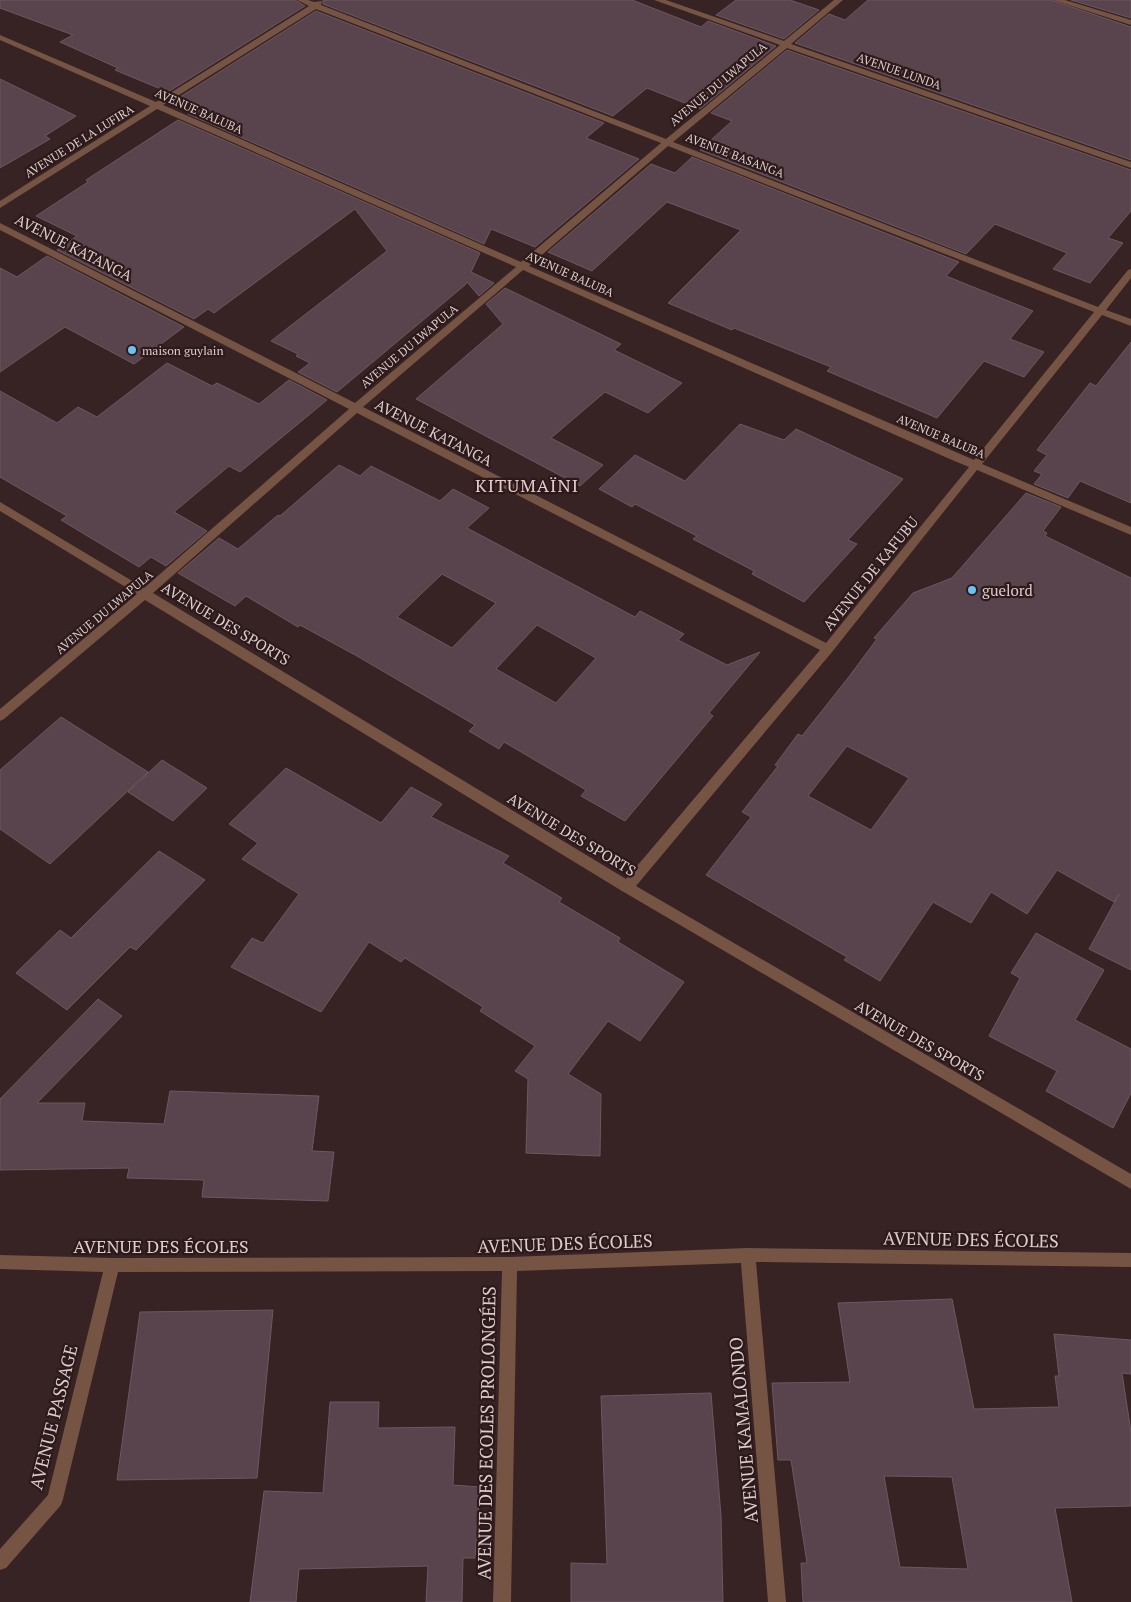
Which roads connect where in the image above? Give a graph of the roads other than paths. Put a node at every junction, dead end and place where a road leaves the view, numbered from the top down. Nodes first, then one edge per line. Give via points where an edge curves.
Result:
1 (301, 0) edge
2 (658, 0) edge
3 (839, 0) edge
4 (1057, 0) edge
5 (319, 2) edge
6 (1131, 22) edge
7 (0, 37) edge
8 (785, 44) junction
9 (157, 106) junction
10 (668, 142) junction
11 (1131, 165) edge
12 (0, 205) edge
13 (0, 226) edge
14 (522, 266) junction
15 (1131, 272) edge
16 (1101, 311) junction
17 (1131, 323) edge
18 (355, 409) junction
19 (976, 465) junction
20 (0, 506) edge
21 (1131, 531) edge
22 (146, 593) junction
23 (828, 649) junction
24 (0, 716) edge
25 (627, 887) junction
26 (1131, 1182) edge
27 (748, 1255) junction
28 (1131, 1260) edge
29 (0, 1262) edge
30 (510, 1264) junction
31 (112, 1265) junction
32 (0, 1562) edge
33 (502, 1602) edge
34 (777, 1602) edge

1 - 5 street, AVENUE BASANGA
2 - 8 street, AVENUE LUNDA
3 - 8 street, AVENUE DU LWAPULA
4 - 6 street
5 - 9 street, AVENUE DE LA LUFIRA
5 - 10 street, AVENUE BASANGA
7 - 9 street, AVENUE BALUBA
8 - 10 street, AVENUE DU LWAPULA
8 - 11 street, AVENUE LUNDA
9 - 12 street, AVENUE DE LA LUFIRA
9 - 14 street, AVENUE BALUBA
10 - 14 street, AVENUE DU LWAPULA
10 - 16 street, AVENUE BASANGA
13 - 18 street, AVENUE KATANGA
14 - 18 street, AVENUE DU LWAPULA
14 - 19 street, AVENUE BALUBA
15 - 16 street, AVENUE DE KAFUBU
16 - 17 street, AVENUE BASANGA
16 - 19 street, AVENUE DE KAFUBU
18 - 22 street, AVENUE DU LWAPULA
18 - 23 street, AVENUE KATANGA
19 - 21 street, AVENUE BALUBA
19 - 23 street, AVENUE DE KAFUBU
20 - 22 street, AVENUE DES SPORTS
22 - 24 street, AVENUE DU LWAPULA
22 - 25 street, AVENUE DES SPORTS
23 - 25 street, AVENUE DE KAFUBU
25 - 26 street, AVENUE DES SPORTS
27 - 28 street, AVENUE DES ÉCOLES
27 - 30 street, AVENUE DES ÉCOLES
27 - 34 street, AVENUE KAMALONDO
29 - 31 street, AVENUE DES ÉCOLES
30 - 31 street, AVENUE DES ÉCOLES
30 - 33 street, AVENUE DES ECOLES PROLONGÉES
31 - 32 street, AVENUE PASSAGE via 55,1499

